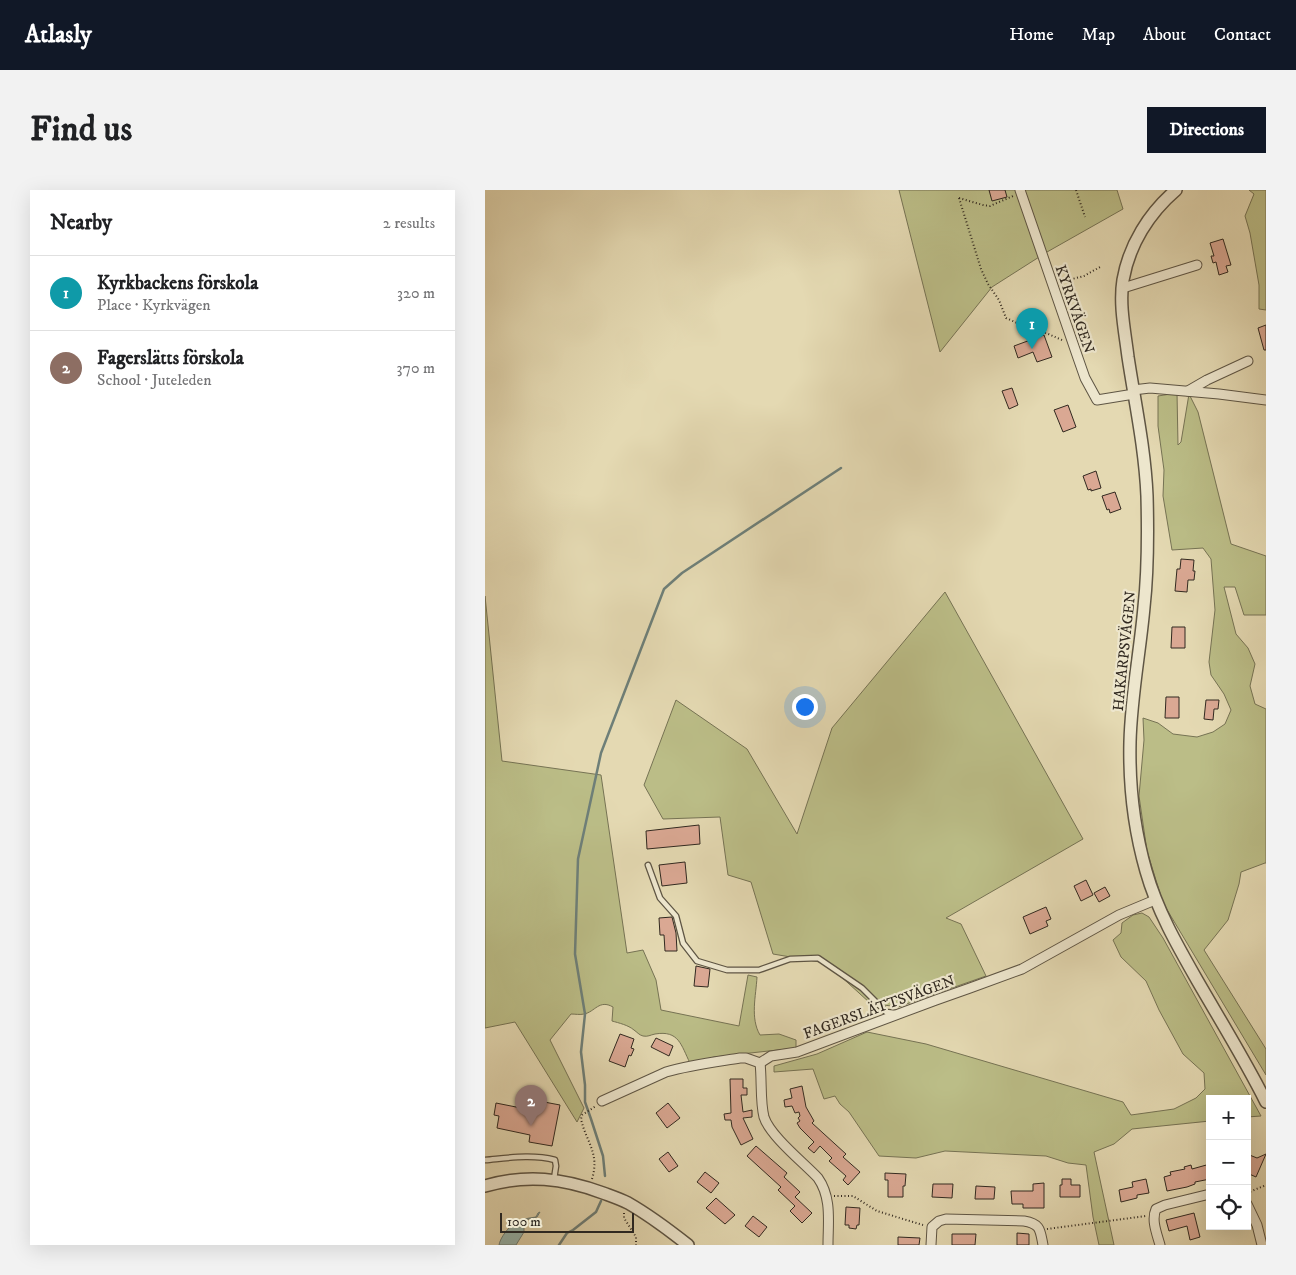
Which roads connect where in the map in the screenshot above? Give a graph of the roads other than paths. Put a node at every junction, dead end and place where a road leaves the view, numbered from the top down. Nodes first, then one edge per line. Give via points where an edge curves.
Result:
1 (1176, 190) edge
2 (1021, 192) edge
3 (1197, 265) dead end
4 (1123, 288) junction
5 (1248, 361) dead end
6 (1134, 392) junction
7 (1188, 392) junction
8 (1266, 400) edge
9 (648, 865) dead end
10 (1155, 900) junction
11 (898, 1014) junction
12 (761, 1063) junction
13 (1266, 1102) edge
14 (598, 1104) road end
15 (485, 1160) edge
16 (554, 1181) junction
17 (485, 1186) edge
18 (1206, 1195) edge
19 (1251, 1212) edge
20 (688, 1245) edge
21 (828, 1245) edge
22 (931, 1245) edge
23 (1043, 1245) edge
24 (1160, 1245) edge
25 (1262, 1245) edge

1 - 4 street, HAKARPSVÄGEN via 1140,233 1127,265
2 - 6 street, KYRKVÄGEN via 1085,378 1097,400
3 - 4 street
4 - 6 street, HAKARPSVÄGEN via 1123,317
5 - 7 street
6 - 7 street via 1150,388
6 - 10 street, HAKARPSVÄGEN via 1147,517 1146,584 1130,763 1136,828
7 - 8 street
9 - 11 lane via 660,898 677,916 683,943 697,961 727,970 759,970 789,959 818,958 862,988 886,1012
10 - 11 street, FAGERSLÄTTSVÄGEN via 1119,915 1022,969
10 - 13 street, HAKARPSVÄGEN
11 - 12 street, FAGERSLÄTTSVÄGEN via 797,1052 771,1056
12 - 14 street via 739,1058 689,1066 666,1072
12 - 21 street via 762,1103 768,1126 818,1178 827,1196
15 - 16 lane via 541,1157 555,1160
16 - 17 street via 519,1179
16 - 20 street via 589,1188 627,1202
18 - 24 street via 1159,1207 1154,1215
19 - 25 street
22 - 23 street via 932,1227 946,1219 1033,1222 1040,1230

